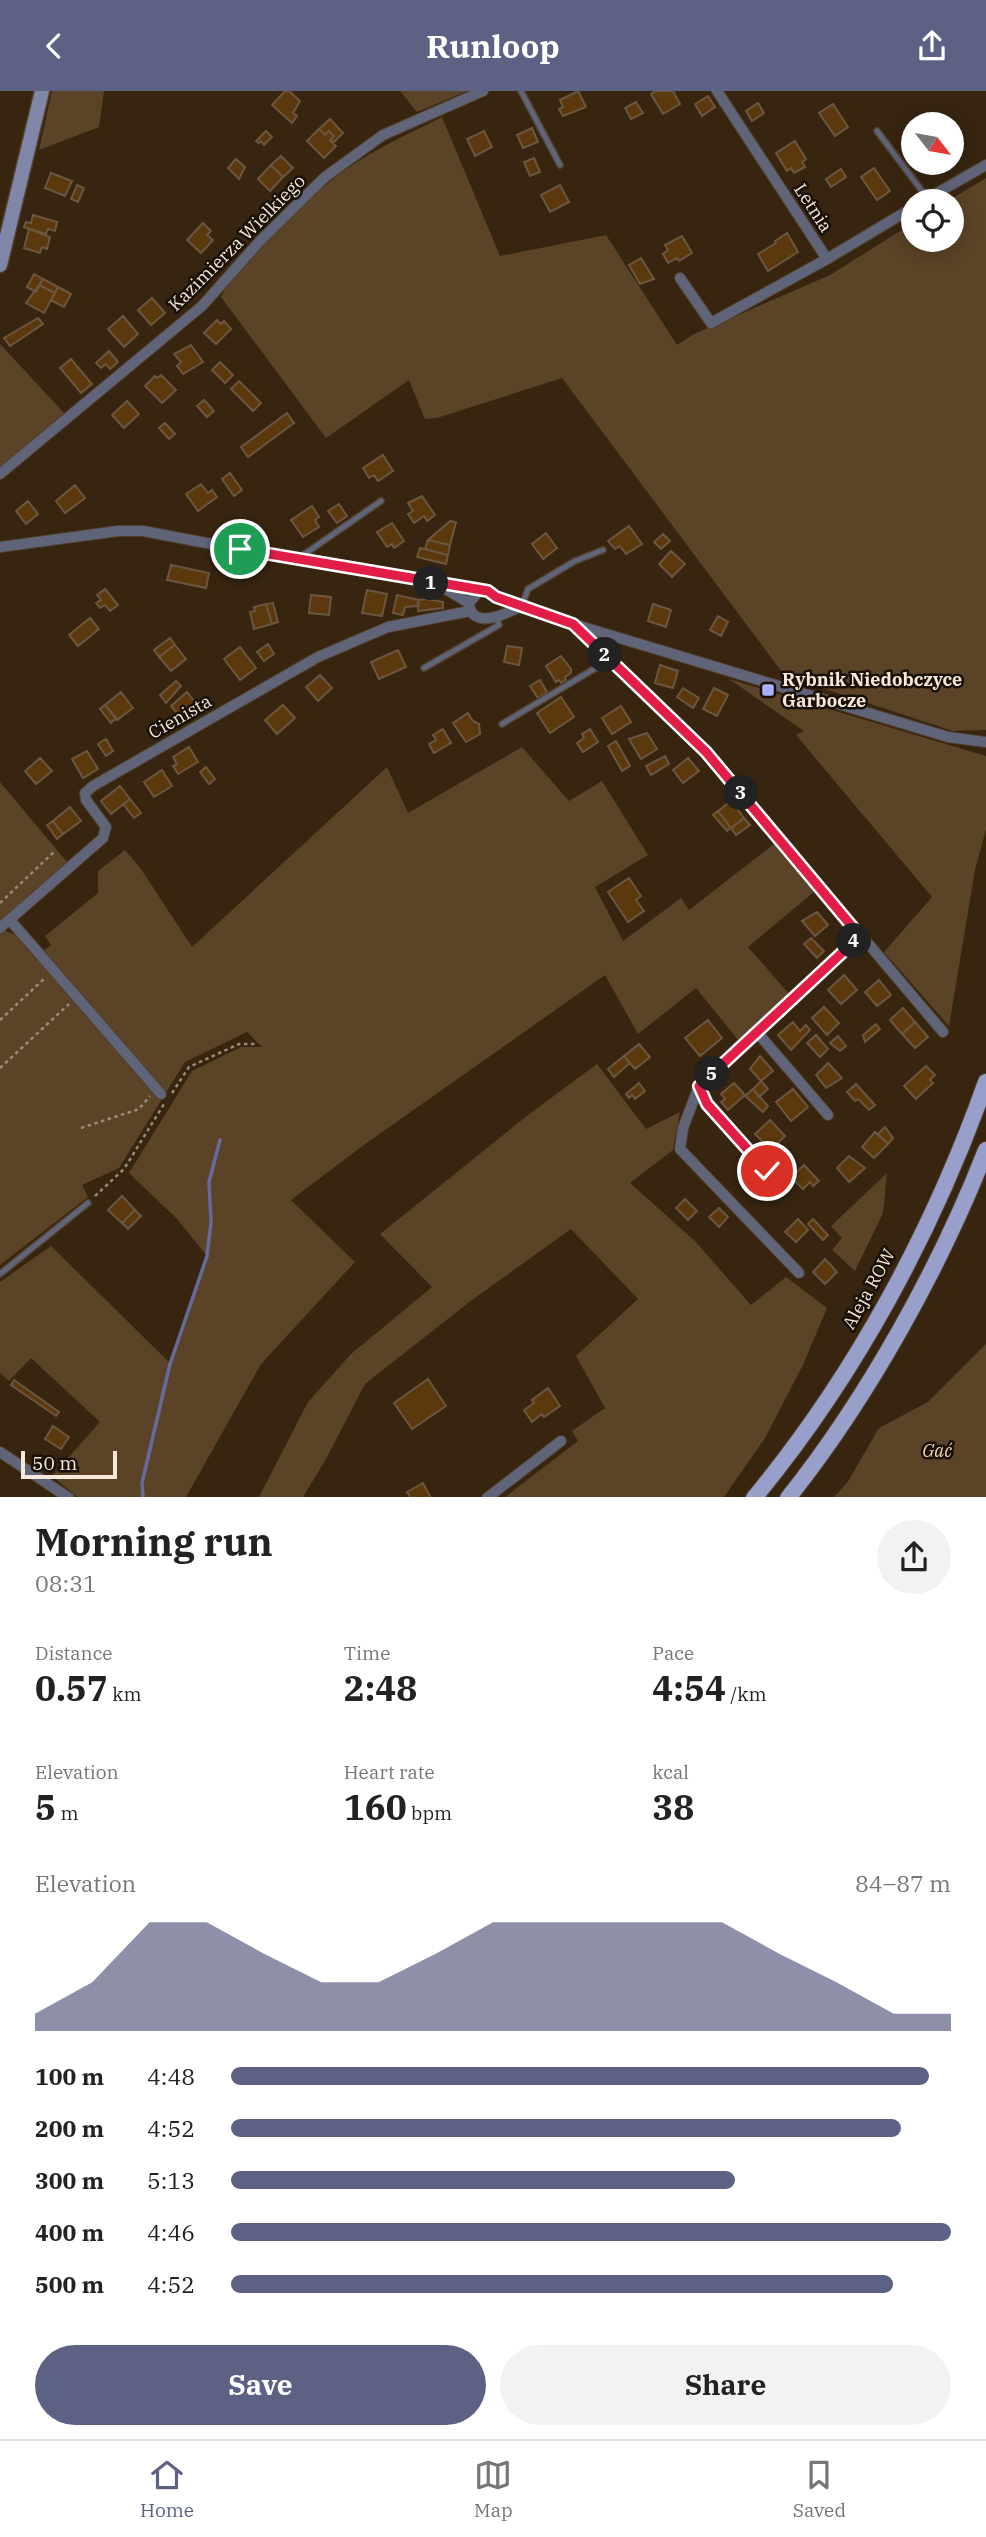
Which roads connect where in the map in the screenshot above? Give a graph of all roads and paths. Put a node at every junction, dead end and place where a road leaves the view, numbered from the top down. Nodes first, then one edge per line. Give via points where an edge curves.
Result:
1 (42, 91) edge
2 (483, 91) edge
3 (521, 91) edge
4 (717, 91) edge
5 (877, 131) dead end
6 (560, 165) dead end
7 (986, 165) edge
8 (917, 189) edge
9 (944, 189) edge
10 (901, 215) edge
11 (827, 259) junction
12 (0, 265) edge
13 (680, 278) dead end
14 (0, 474) edge
15 (381, 501) dead end
16 (0, 547) edge
17 (603, 550) dead end
18 (296, 560) junction
19 (434, 584) junction
20 (479, 591) junction
21 (496, 597) junction
22 (523, 605) junction
23 (470, 607) junction
24 (495, 615) junction
25 (573, 624) junction
26 (610, 660) junction
27 (424, 668) dead end
28 (502, 724) dead end
29 (986, 741) edge
30 (56, 851) dead end
31 (0, 903) edge
32 (10, 920) junction
33 (0, 928) edge
34 (860, 936) junction
35 (52, 971) junction
36 (76, 997) junction
37 (0, 1020) edge
38 (756, 1031) junction
39 (943, 1032) dead end
40 (256, 1044) dead end
41 (0, 1068) edge
42 (986, 1082) edge
43 (699, 1086) junction
44 (159, 1091) joint
45 (828, 1115) dead end
46 (81, 1128) dead end
47 (986, 1150) edge
48 (767, 1171) dead end
49 (88, 1203) joint
50 (799, 1273) dead end
51 (0, 1274) edge
52 (561, 1441) dead end
53 (0, 1452) edge
54 (69, 1497) edge
55 (487, 1497) edge
56 (754, 1497) edge
57 (788, 1497) edge

1 - 12 street
2 - 14 street, Kazimierza Wielkiego via 383,135 325,177 202,306
3 - 6 lane
4 - 11 street, Letnia
5 - 8 lane
7 - 9 street
10 - 11 street, Letnia
11 - 13 street via 711,323
15 - 18 lane
16 - 18 street via 143,531
17 - 22 lane via 528,589
18 - 19 street
19 - 20 street
19 - 23 street via 460,595
20 - 21 street
20 - 23 street
21 - 22 street
21 - 24 street
22 - 24 street
22 - 25 street
23 - 24 street via 482,619
23 - 32 street, Cienista via 388,627 318,657 93,786 85,793 86,800 106,827 103,838
24 - 27 lane via 499,625
25 - 26 street
25 - 29 street via 948,737
26 - 28 lane
26 - 34 street via 706,752
30 - 31 path
32 - 33 street, Cienista
32 - 35 street
34 - 38 street
34 - 39 street
35 - 36 street
35 - 37 path
36 - 41 path
36 - 44 street
38 - 43 street
38 - 45 street
40 - 49 path via 239,1044 189,1067 124,1169
42 - 56 main road, Aleja ROW via 929,1218 883,1307 817,1414
43 - 48 street via 707,1104
43 - 50 street via 680,1149
44 - 46 path via 139,1109
47 - 57 main road via 886,1352 828,1445
49 - 51 lane
52 - 55 street
53 - 54 street

